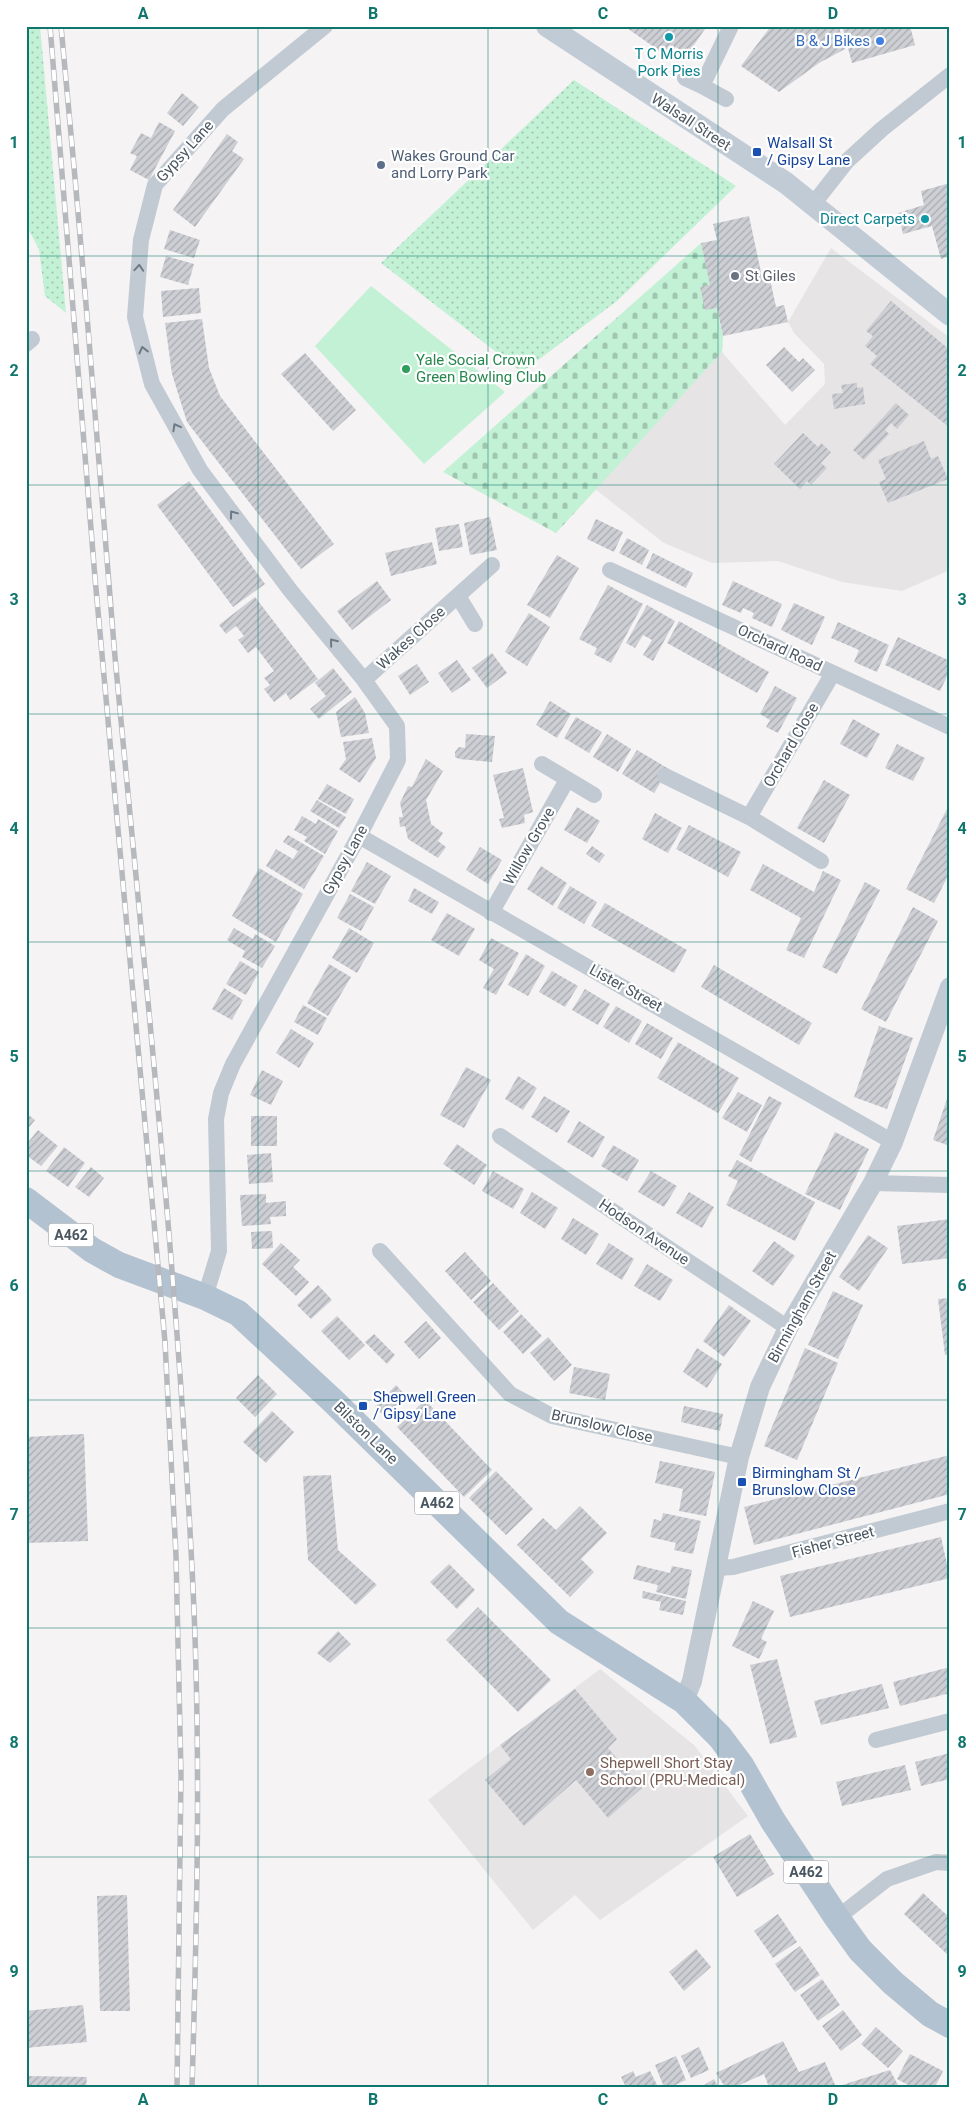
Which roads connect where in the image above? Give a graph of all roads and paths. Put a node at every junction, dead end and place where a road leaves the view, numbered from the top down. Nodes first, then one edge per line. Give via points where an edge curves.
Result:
1 (325, 26) edge
2 (547, 26) edge
3 (731, 26) edge
4 (950, 75) edge
5 (685, 78) dead end
6 (702, 86) junction
7 (726, 98) dead end
8 (814, 203) junction
9 (950, 315) edge
10 (492, 565) dead end
11 (610, 570) dead end
12 (458, 596) junction
13 (474, 624) dead end
14 (833, 673) junction
15 (364, 680) junction
16 (950, 728) edge
17 (542, 764) dead end
18 (666, 776) dead end
19 (567, 780) junction
20 (594, 795) dead end
21 (749, 817) junction
22 (359, 836) junction
23 (820, 861) dead end
24 (491, 913) junction
25 (950, 987) edge
26 (500, 1136) dead end
27 (893, 1142) junction
28 (873, 1183) junction
29 (950, 1185) edge
30 (26, 1200) edge
31 (380, 1251) dead end
32 (202, 1296) junction
33 (788, 1328) junction
34 (739, 1457) junction
35 (950, 1511) edge
36 (716, 1568) junction
37 (684, 1701) junction
38 (950, 1721) edge
39 (876, 1740) dead end
40 (950, 1863) edge
41 (837, 1918) junction
42 (950, 2025) edge

15 -> 1 street, Gypsy Lane via 290,590 200,470 152,384 135,316 141,240 155,185 223,109
2 - 8 main road, Walsall Street
3 - 6 street
4 - 8 street via 882,129 847,162
5 - 6 street
6 - 7 street
8 - 9 main road, Walsall Street
10 - 12 street, Wakes Close
11 - 14 street, Orchard Road
12 - 13 street, Wakes Close
12 - 15 street, Wakes Close
14 - 16 street, Orchard Road
14 - 21 street, Orchard Close
15 - 22 street, Gypsy Lane via 397,726 398,760
17 - 19 street
18 - 21 street
19 - 20 street
19 - 24 street, Willow Grove
21 - 23 street
22 - 24 street, Lister Street
22 - 32 street, Gypsy Lane via 233,1064 221,1093 216,1119 219,1251
24 - 27 street, Lister Street
25 - 27 street, Birmingham Street
26 - 33 street, Hodson Avenue
27 - 28 street, Birmingham Street
28 - 29 street
28 - 33 street, Birmingham Street
30 - 32 main road, Bilston Lane / A462 via 92,1250 119,1265
31 - 34 street, Brunslow Close via 510,1394 552,1416
32 - 37 main road, Bilston Lane / A462 via 238,1313 559,1622
33 - 34 street, Birmingham Street via 760,1387
34 - 36 street, Birmingham Street
35 - 36 street, Fisher Street via 733,1568
36 - 37 street, Birmingham Street via 692,1681
37 - 41 main road, A462 via 720,1737 740,1765
38 - 39 street
40 - 41 street via 936,1862 887,1879
41 - 42 main road, A462 via 860,1950 893,1983 930,2014

